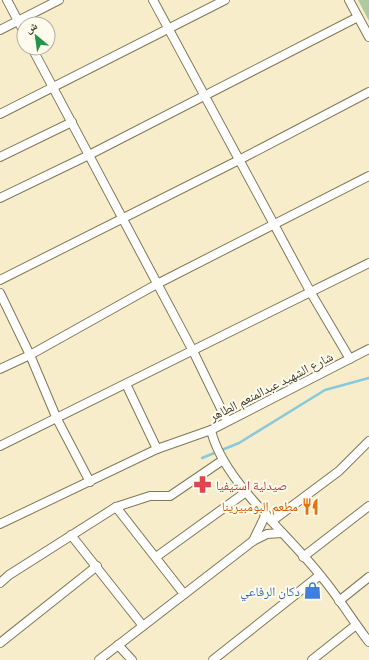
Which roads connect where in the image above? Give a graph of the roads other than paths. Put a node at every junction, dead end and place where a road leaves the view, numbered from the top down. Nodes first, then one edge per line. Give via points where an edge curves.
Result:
1 (7, 0) edge
2 (59, 0) edge
3 (153, 0) edge
4 (224, 0) edge
5 (349, 0) edge
6 (28, 16) edge
7 (16, 17) edge
8 (358, 17) junction
9 (16, 22) edge
10 (168, 28) junction
11 (0, 30) edge
12 (369, 37) edge
13 (36, 56) edge
14 (53, 86) junction
15 (369, 92) edge
16 (205, 96) junction
17 (0, 114) edge
18 (72, 122) junction
19 (89, 154) junction
20 (0, 157) edge
21 (239, 160) junction
22 (369, 176) edge
23 (0, 198) edge
24 (123, 218) junction
25 (274, 224) junction
26 (369, 263) edge
27 (0, 280) edge
28 (156, 284) junction
29 (0, 293) edge
30 (311, 293) junction
31 (369, 349) edge
32 (193, 351) junction
33 (30, 355) junction
34 (350, 359) junction
35 (0, 368) edge
36 (126, 384) junction
37 (57, 419) junction
38 (227, 421) junction
39 (210, 430) junction
40 (369, 441) edge
41 (0, 446) edge
42 (157, 449) junction
43 (223, 460) junction
44 (90, 482) junction
45 (246, 492) junction
46 (369, 506) edge
47 (116, 508) junction
48 (266, 514) junction
49 (272, 521) junction
50 (0, 524) edge
51 (282, 532) junction
52 (71, 535) junction
53 (253, 541) junction
54 (156, 557) junction
55 (303, 557) junction
56 (97, 566) junction
57 (320, 575) junction
58 (369, 577) edge
59 (0, 583) edge
60 (184, 594) junction
61 (338, 600) junction
62 (356, 625) junction
63 (143, 626) junction
64 (369, 642) edge
65 (0, 643) edge
66 (118, 645) junction
67 (99, 660) edge
68 (132, 660) edge
69 (213, 660) edge
70 (312, 660) edge

1 - 7 street
2 - 6 street
3 - 10 street
4 - 10 street
5 - 8 street
8 - 12 street
8 - 16 street
9 - 11 street
10 - 14 street
10 - 16 street
13 - 14 street
14 - 17 street
14 - 18 street
15 - 21 street
16 - 19 street
16 - 21 street
18 - 19 street
18 - 20 street
19 - 23 street
19 - 24 street
21 - 24 street
21 - 25 street
22 - 25 street
24 - 27 street
24 - 28 street
25 - 28 street
25 - 30 street
26 - 30 street
28 - 32 street
28 - 33 street
29 - 33 street
30 - 32 street
30 - 34 street
31 - 34 street, شارع الشهيد عبدالمنعم الطاهر
32 - 36 street
32 - 38 street
33 - 35 street
33 - 37 street
34 - 38 street, شارع الشهيد عبدالمنعم الطاهر
36 - 37 street
36 - 42 street
37 - 41 street
37 - 44 street
38 - 39 street, شارع الشهيد عبدالمنعم الطاهر
39 - 42 street
39 - 43 street, شارع الشهيد عبدالمنعم الطاهر
40 - 49 street via 339,471
42 - 44 street
43 - 45 street, شارع الشهيد عبدالمنعم الطاهر
43 - 47 street via 170,496 150,496
44 - 50 street
45 - 48 street, شارع الشهيد عبدالمنعم الطاهر
45 - 54 street
46 - 55 street
47 - 52 street
47 - 54 street
48 - 49 street, شارع الشهيد عبدالمنعم الطاهر
48 - 53 street
49 - 51 street, شارع الشهيد عبدالمنعم الطاهر
51 - 53 street via 267,534
51 - 55 street, شارع الشهيد عبدالمنعم الطاهر
52 - 56 street
52 - 59 street
53 - 60 street
54 - 60 street
55 - 57 street, شارع الشهيد عبدالمنعم الطاهر
56 - 63 street
56 - 65 street
57 - 61 street, شارع الشهيد عبدالمنعم الطاهر
57 - 69 street
58 - 61 street
60 - 63 street
61 - 62 street, شارع الشهيد عبدالمنعم الطاهر
62 - 64 street, شارع الشهيد عبدالمنعم الطاهر
62 - 70 street
63 - 66 street
66 - 67 street
66 - 68 street

